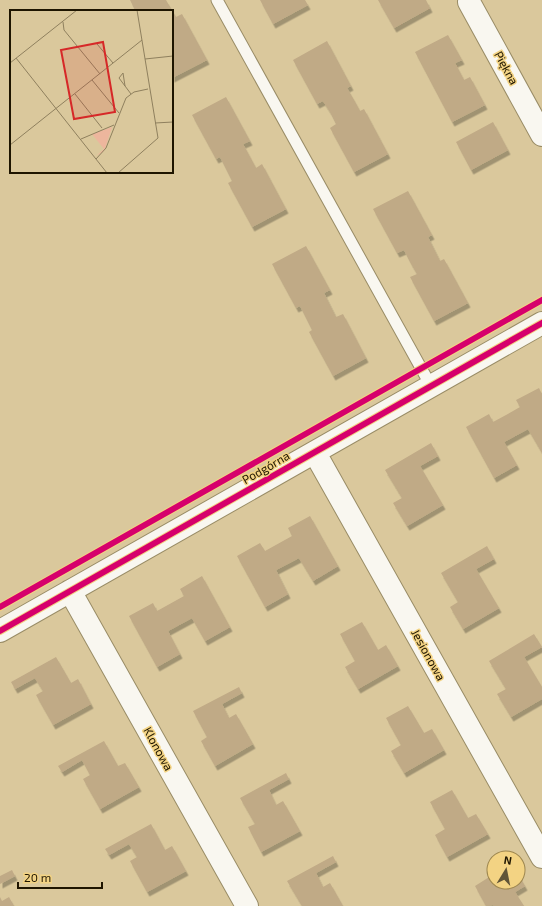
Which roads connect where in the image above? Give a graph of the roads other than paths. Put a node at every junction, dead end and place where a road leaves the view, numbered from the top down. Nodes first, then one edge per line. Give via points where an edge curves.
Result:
1 (217, 0) edge
2 (470, 2) dead end
3 (542, 134) edge
4 (542, 323) edge
5 (431, 386) junction
6 (314, 453) junction
7 (70, 591) junction
8 (0, 631) edge
9 (542, 857) edge
10 (247, 906) edge

1 - 5 lane
2 - 3 street, Piękna
4 - 5 street, Podgórna
5 - 6 street, Podgórna
6 - 7 street, Podgórna
6 - 9 street, Jesionowa
7 - 8 street, Podgórna
7 - 10 street, Klonowa

